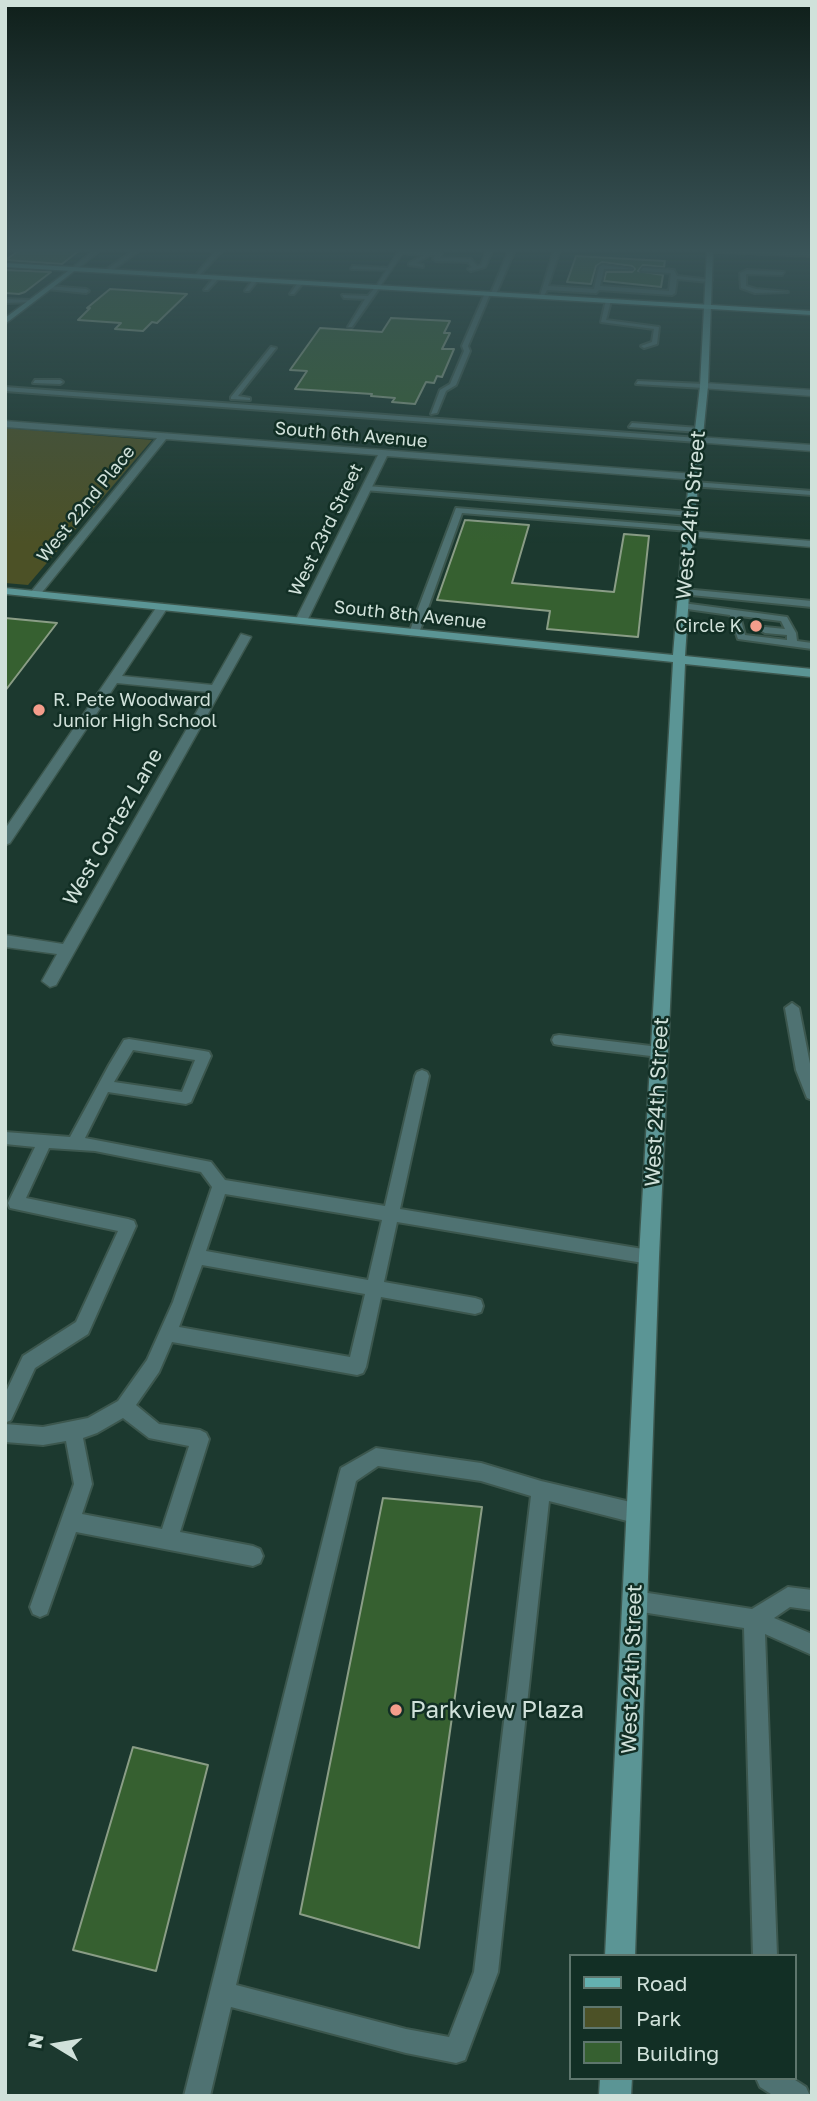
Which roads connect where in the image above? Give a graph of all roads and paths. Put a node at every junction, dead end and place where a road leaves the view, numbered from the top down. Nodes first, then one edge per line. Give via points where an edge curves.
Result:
1 (273, 348) dead end
2 (466, 348) edge
3 (706, 348) edge
4 (5, 381) edge
5 (60, 382) dead end
6 (638, 383) dead end
7 (704, 386) junction
8 (5, 389) edge
9 (812, 393) edge
10 (343, 406) dead end
11 (433, 413) dead end
12 (5, 424) edge
13 (632, 425) dead end
14 (699, 435) junction
15 (164, 436) junction
16 (812, 448) edge
17 (383, 454) junction
18 (694, 481) junction
19 (367, 488) junction
20 (812, 493) edge
21 (689, 526) junction
22 (812, 544) edge
23 (5, 591) edge
24 (35, 594) junction
25 (683, 599) junction
26 (812, 604) edge
27 (162, 607) junction
28 (734, 611) junction
29 (301, 621) junction
30 (765, 630) dead end
31 (414, 633) junction
32 (244, 636) dead end
33 (791, 638) junction
34 (812, 646) edge
35 (679, 660) junction
36 (812, 673) edge
37 (114, 679) junction
38 (216, 689) junction
39 (5, 840) edge
40 (5, 941) edge
41 (67, 950) junction
42 (50, 981) dead end
43 (792, 1008) dead end
44 (559, 1040) dead end
45 (659, 1052) junction
46 (422, 1076) dead end
47 (104, 1086) junction
48 (812, 1094) edge
49 (5, 1138) edge
50 (45, 1141) junction
51 (74, 1144) junction
52 (220, 1186) junction
53 (391, 1214) junction
54 (197, 1256) junction
55 (649, 1257) junction
56 (374, 1288) junction
57 (475, 1306) dead end
58 (167, 1334) junction
59 (124, 1407) junction
60 (5, 1414) edge
61 (73, 1431) junction
62 (5, 1433) edge
63 (541, 1490) junction
64 (639, 1514) junction
65 (70, 1521) junction
66 (168, 1540) junction
67 (253, 1556) dead end
68 (812, 1600) edge
69 (635, 1601) junction
70 (40, 1607) dead end
71 (754, 1619) junction
72 (812, 1645) edge
73 (621, 1954) edge
74 (765, 1954) edge
75 (222, 1993) junction
76 (772, 2080) edge
77 (197, 2096) edge
78 (797, 2096) edge

1 - 10 lane via 233,398
2 - 11 lane via 453,385 443,390
3 - 7 main road, West 24th Street
4 - 5 lane
6 - 7 lane
7 - 9 street
7 - 14 main road, West 24th Street
8 - 14 lane
12 - 15 street, South 6th Avenue
13 - 14 lane
14 - 16 street
14 - 18 main road, West 24th Street
15 - 17 street, South 6th Avenue
15 - 24 street, West 22nd Place
17 - 18 street, South 6th Avenue
17 - 19 street, West 23rd Street
18 - 20 lane
18 - 21 main road, West 24th Street
19 - 21 lane
19 - 29 street, West 23rd Street
21 - 22 street
21 - 25 main road, West 24th Street
21 - 31 lane via 459,510
23 - 24 main road, South 8th Avenue
24 - 27 main road, South 8th Avenue
25 - 26 lane
25 - 28 lane
25 - 35 main road, West 24th Street
27 - 29 main road, South 8th Avenue
27 - 37 street
28 - 33 lane via 784,619
28 - 33 lane via 743,628 741,637
29 - 31 main road, South 8th Avenue
30 - 33 lane
31 - 35 main road, South 8th Avenue
32 - 38 street, West Cortez Lane
33 - 34 lane
35 - 36 main road, South 8th Avenue
35 - 45 main road, West 24th Street
37 - 38 street
37 - 39 street
38 - 41 street, West Cortez Lane
40 - 41 street
41 - 42 street, West Cortez Lane
43 - 48 lane
44 - 45 lane
45 - 55 main road, West 24th Street
46 - 53 lane
47 - 47 lane via 130,1044 204,1056 186,1098
47 - 51 lane
49 - 50 lane
50 - 51 lane
50 - 60 lane via 16,1203 128,1226 82,1328 29,1362
51 - 52 lane via 206,1167
52 - 53 lane
52 - 54 lane
53 - 55 lane
53 - 56 lane
54 - 56 lane
54 - 58 lane
55 - 64 main road, West 24th Street
56 - 57 lane
56 - 58 lane via 357,1367
58 - 59 lane via 153,1366
59 - 61 lane via 91,1427
59 - 66 lane via 155,1432 200,1439
61 - 62 lane via 43,1436
61 - 65 lane via 83,1484
63 - 64 lane
63 - 75 lane via 481,1472 376,1457 348,1475
63 - 75 lane via 485,1972 456,2050
64 - 69 main road, West 24th Street
65 - 66 lane
65 - 70 lane
66 - 67 lane
68 - 71 lane via 788,1597
69 - 71 lane
69 - 73 main road, West 24th Street
71 - 72 lane
71 - 74 lane
75 - 77 lane
76 - 78 lane

